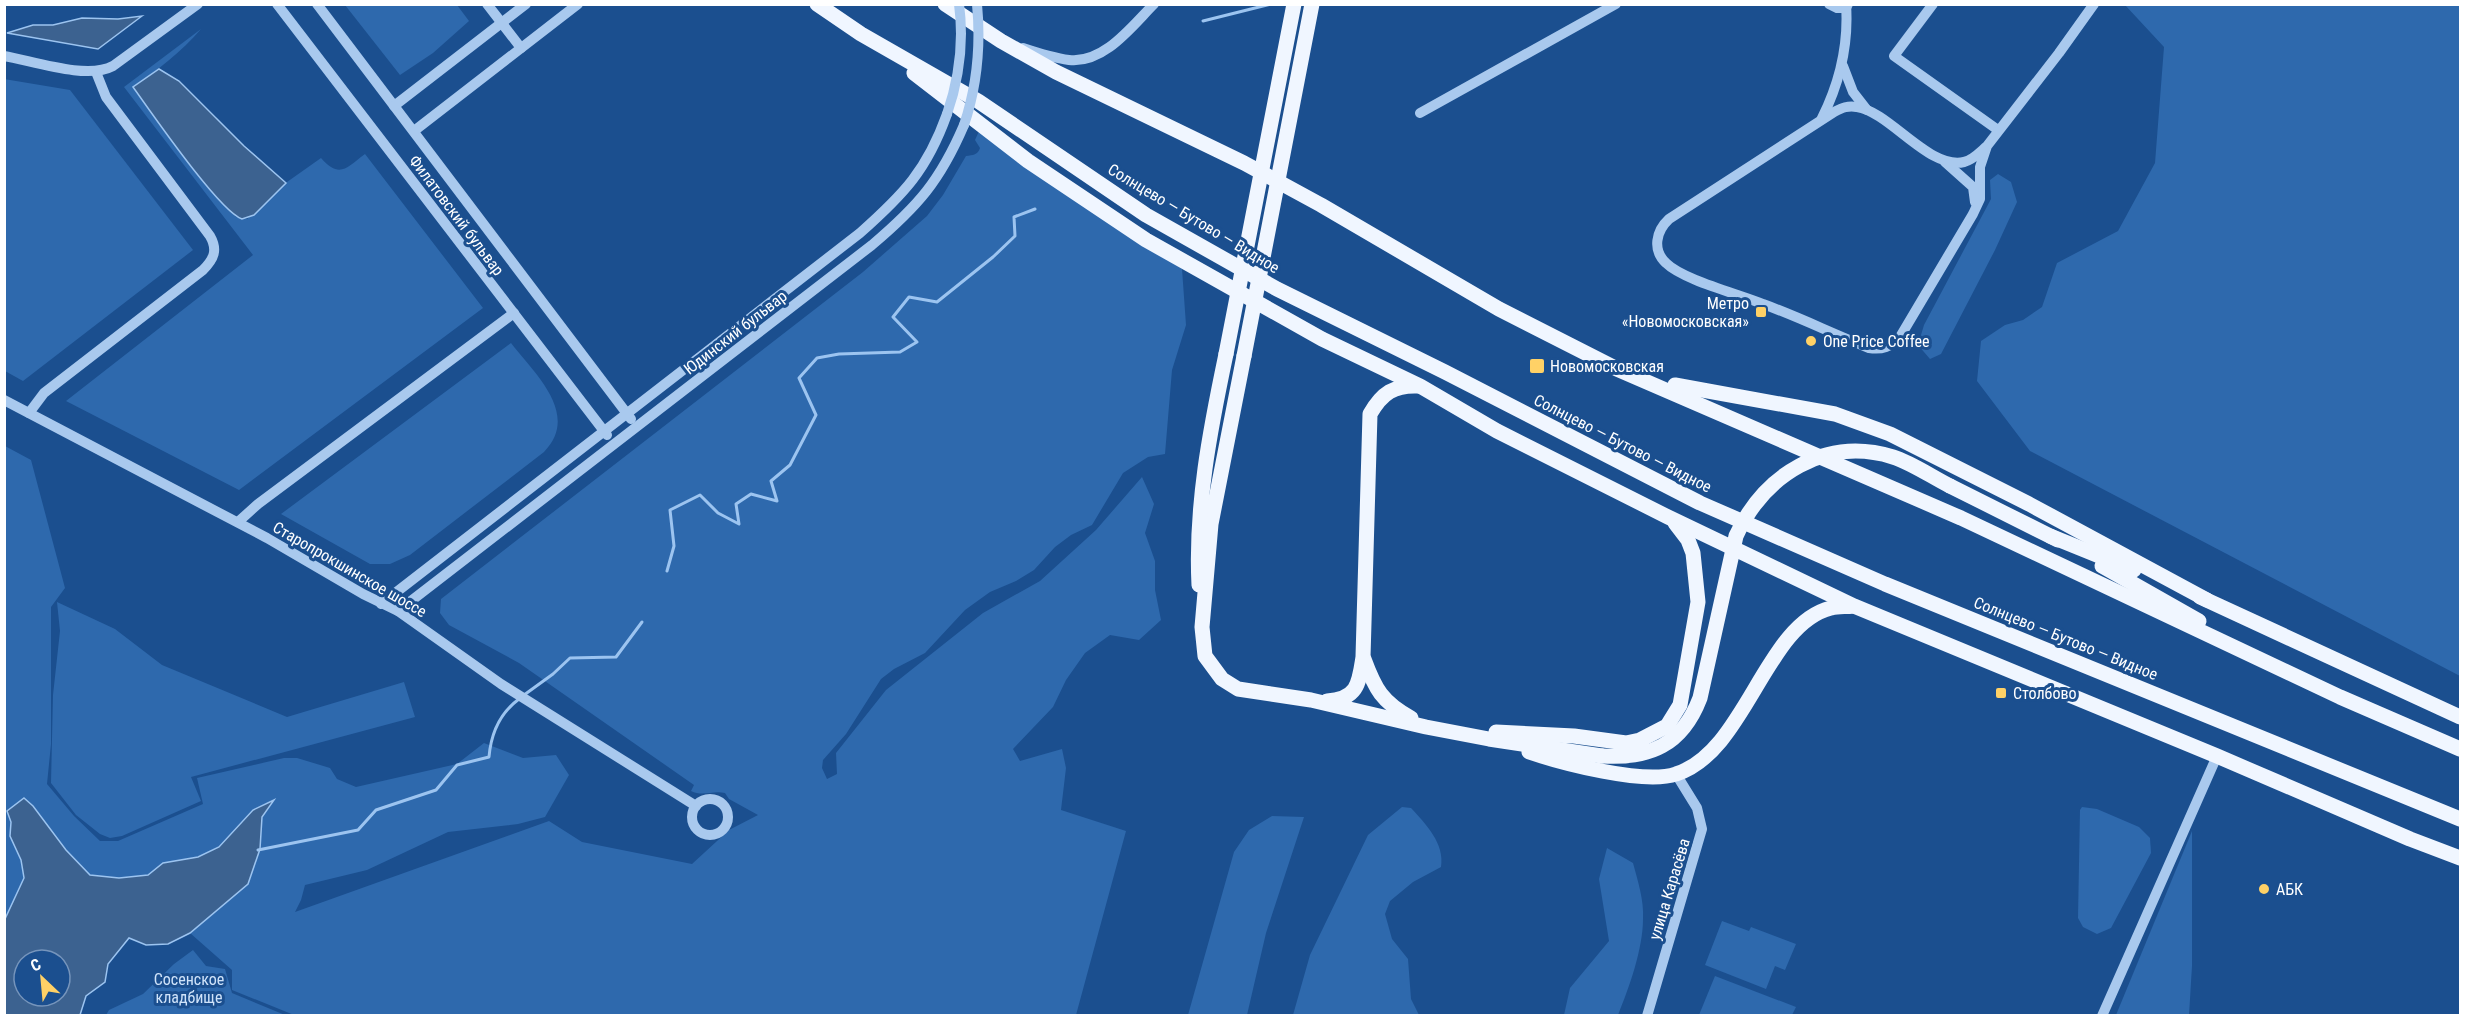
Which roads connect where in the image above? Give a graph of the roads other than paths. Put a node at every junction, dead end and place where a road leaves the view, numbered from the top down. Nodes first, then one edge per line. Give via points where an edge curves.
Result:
1 (198, 4) edge
2 (277, 4) edge
3 (317, 4) edge
4 (488, 4) edge
5 (526, 4) edge
6 (578, 4) edge
7 (817, 4) edge
8 (945, 4) edge
9 (959, 4) edge
10 (977, 4) edge
11 (1155, 4) edge
12 (1294, 4) edge
13 (1312, 4) edge
14 (1616, 4) edge
15 (1828, 4) edge
16 (1933, 4) edge
17 (2094, 4) edge
18 (1847, 6) edge
19 (502, 23) junction
20 (861, 34) junction
21 (1001, 41) junction
22 (521, 48) junction
23 (4, 56) edge
24 (1843, 65) junction
25 (96, 72) junction
26 (394, 106) junction
27 (1867, 110) junction
28 (1419, 113) dead end
29 (1820, 121) junction
30 (1998, 130) junction
31 (414, 131) junction
32 (1987, 146) junction
33 (1942, 160) junction
34 (1973, 214) junction
35 (514, 314) junction
36 (1617, 369) junction
37 (1420, 386) junction
38 (4, 400) edge
39 (29, 413) junction
40 (627, 414) junction
41 (636, 426) junction
42 (605, 432) junction
43 (614, 444) junction
44 (1668, 517) junction
45 (238, 522) junction
46 (2050, 536) junction
47 (2207, 600) junction
48 (381, 604) junction
49 (1854, 606) junction
50 (398, 611) junction
51 (1202, 627) junction
52 (1363, 657) junction
53 (2300, 679) junction
54 (1318, 701) junction
55 (2460, 717) edge
56 (1426, 727) junction
57 (1443, 730) junction
58 (1489, 739) junction
59 (2460, 749) edge
60 (2217, 756) junction
61 (1676, 774) junction
62 (696, 806) dead end
63 (2460, 819) edge
64 (2460, 858) edge
65 (1647, 1016) edge
66 (2103, 1016) edge

1 - 25 street via 113,66
2 - 35 street, Филатовский бульвар
3 - 26 street, Филатовский бульвар
4 - 19 street
5 - 19 street
6 - 22 street
7 - 20 main road, Солнцево — Бутово — Видное
8 - 21 main road
9 - 40 street, Юдинский бульвар, bridge via 960,58 954,93 936,145 916,177 860,233
10 - 41 street, Юдинский бульвар, bridge via 977,72 964,125 951,156 930,189 872,245
11 - 21 street via 1102,52 1086,59 1051,56
12 - 51 main road, bridge via 1202,485 1198,523
13 - 51 main road, bridge via 1212,515
14 - 28 street
15 - 18 street via 1837,8
16 - 30 street via 1894,56
17 - 30 street
18 - 24 street
19 - 22 street
19 - 26 street
20 - 37 main road via 1028,161 1146,240 1322,339
20 - 63 main road, Солнцево — Бутово — Видное via 978,101 1146,214 1277,289 1700,503 1885,584
21 - 36 main road via 1110,100 1244,163 1498,309
22 - 31 street
23 - 25 street
24 - 27 street via 1853,92
24 - 29 street via 1835,93
25 - 39 street via 106,97 210,236 215,254 204,270 44,393
26 - 31 street, Филатовский бульвар
27 - 29 street via 1846,106
27 - 33 street
29 - 34 street via 1663,225 1657,241 1663,260 1692,277 1869,348 1882,348 1900,337
30 - 32 street
31 - 40 street, Филатовский бульвар
32 - 33 street via 1965,162
32 - 34 street via 1980,167 1980,200
33 - 34 street via 1973,187
35 - 42 street, Филатовский бульвар
35 - 45 street
36 - 47 main road via 1690,390 1835,414 1890,434
36 - 53 main road via 1961,518
37 - 44 main road via 1497,431
37 - 52 main road via 1393,389 1370,414
38 - 39 street, Старопрокшинское шоссе
39 - 45 street, Старопрокшинское шоссе
40 - 41 street, Филатовский бульвар
40 - 42 street, Юдинский бульвар
41 - 43 street, Юдинский бульвар
42 - 43 street, Филатовский бульвар
42 - 48 street, Юдинский бульвар
43 - 50 street, Юдинский бульвар
44 - 49 main road
44 - 57 main road via 1681,529 1693,552 1698,602 1680,705 1667,726 1626,744 1574,736
45 - 48 street, Старопрокшинское шоссе
46 - 47 main road
46 - 53 main road
46 - 58 main road, bridge via 1895,457 1866,451 1820,456 1779,479 1746,515 1736,536 1700,698 1681,732 1663,746 1624,757
47 - 55 main road
48 - 50 street, Старопрокшинское шоссе
49 - 60 main road
49 - 61 main road via 1831,608 1802,624 1726,734 1706,756
50 - 62 street, Старопрокшинское шоссе via 501,684
51 - 54 main road via 1205,656 1222,679 1238,689
52 - 54 main road via 1356,689 1349,696
52 - 56 main road via 1378,693 1386,702
53 - 59 main road
54 - 56 main road
56 - 57 main road
57 - 58 main road
58 - 61 main road via 1553,760 1644,777
60 - 64 main road
60 - 66 street
61 - 65 street, улица Карасёва via 1697,808 1702,829

